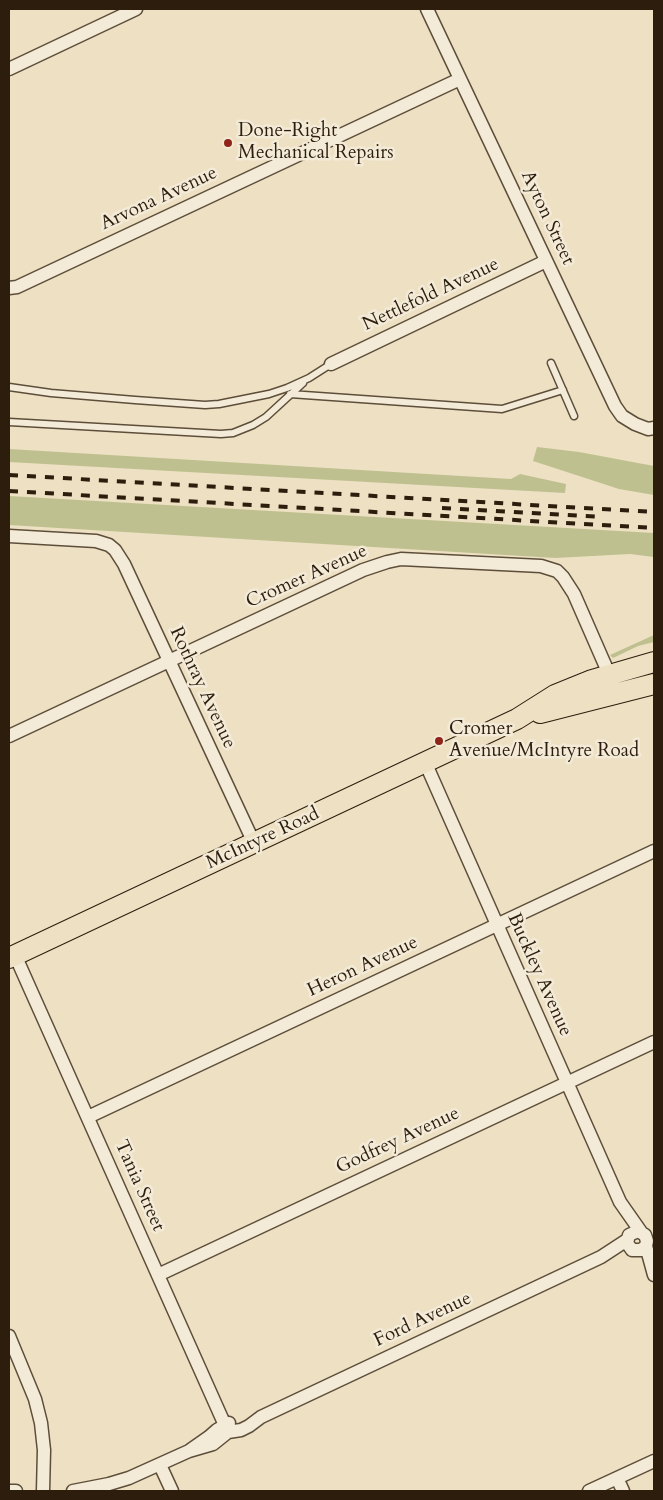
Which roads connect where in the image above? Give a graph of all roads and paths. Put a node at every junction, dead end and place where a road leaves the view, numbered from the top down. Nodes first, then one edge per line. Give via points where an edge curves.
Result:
1 (136, 9) edge
2 (427, 9) edge
3 (9, 68) edge
4 (460, 79) junction
5 (546, 261) junction
6 (9, 288) edge
7 (550, 363) dead end
8 (331, 364) joint
9 (9, 387) edge
10 (563, 390) junction
11 (289, 391) junction
12 (574, 416) dead end
13 (9, 422) edge
14 (651, 429) edge
15 (9, 536) edge
16 (169, 662) junction
17 (654, 662) edge
18 (609, 674) junction
19 (654, 684) edge
20 (517, 719) junction
21 (9, 736) edge
22 (425, 762) junction
23 (254, 843) junction
24 (654, 851) edge
25 (497, 925) junction
26 (12, 957) edge
27 (654, 1042) edge
28 (567, 1083) junction
29 (88, 1117) junction
30 (641, 1240) edge
31 (158, 1275) junction
32 (654, 1275) edge
33 (654, 1282) edge
34 (9, 1336) edge
35 (226, 1428) junction
36 (654, 1461) edge
37 (160, 1465) junction
38 (617, 1478) junction
39 (9, 1491) edge
40 (16, 1491) edge
41 (43, 1491) edge
42 (74, 1491) edge
43 (172, 1491) edge
44 (590, 1491) edge
45 (623, 1491) edge

1 - 3 street
2 - 4 street, Ayton Street
4 - 5 street, Ayton Street
4 - 6 street, Arvona Avenue
5 - 8 street, Nettlefold Avenue
5 - 14 street, Ayton Street via 615,406 622,416
7 - 10 lane
8 - 11 lane
9 - 11 lane via 205,405
10 - 11 lane via 502,409
10 - 12 lane
11 - 13 lane via 270,414 233,433
15 - 16 street, Rothray Avenue via 96,541 109,545 124,564
16 - 18 street, Cromer Avenue via 363,570 387,562 414,559 541,566 557,571 574,594
16 - 21 street, Cromer Avenue
16 - 23 street, Rothray Avenue
17 - 18 main road, McIntyre Road
18 - 20 main road, McIntyre Road via 555,695
19 - 20 main road, McIntyre Road
20 - 22 main road, McIntyre Road
22 - 23 main road, McIntyre Road
22 - 25 street, Buckley Avenue
23 - 26 main road, McIntyre Road
24 - 25 street, Heron Avenue
25 - 28 street, Buckley Avenue
25 - 29 street, Heron Avenue
26 - 29 street, Tania Street
27 - 28 street, Godfrey Avenue
28 - 30 street, Buckley Avenue via 620,1202
28 - 31 street, Godfrey Avenue
29 - 31 street, Tania Street
30 - 32 street, Buckley Avenue
30 - 33 street, Buckley Avenue
30 - 35 street, Ford Avenue via 261,1417 241,1430
31 - 35 street, Tania Street
34 - 41 street via 32,1391 41,1423
35 - 37 street, Ford Avenue via 213,1444
36 - 38 street
37 - 42 street, Ford Avenue via 129,1478
37 - 43 street
38 - 44 street
38 - 45 street
39 - 40 street

